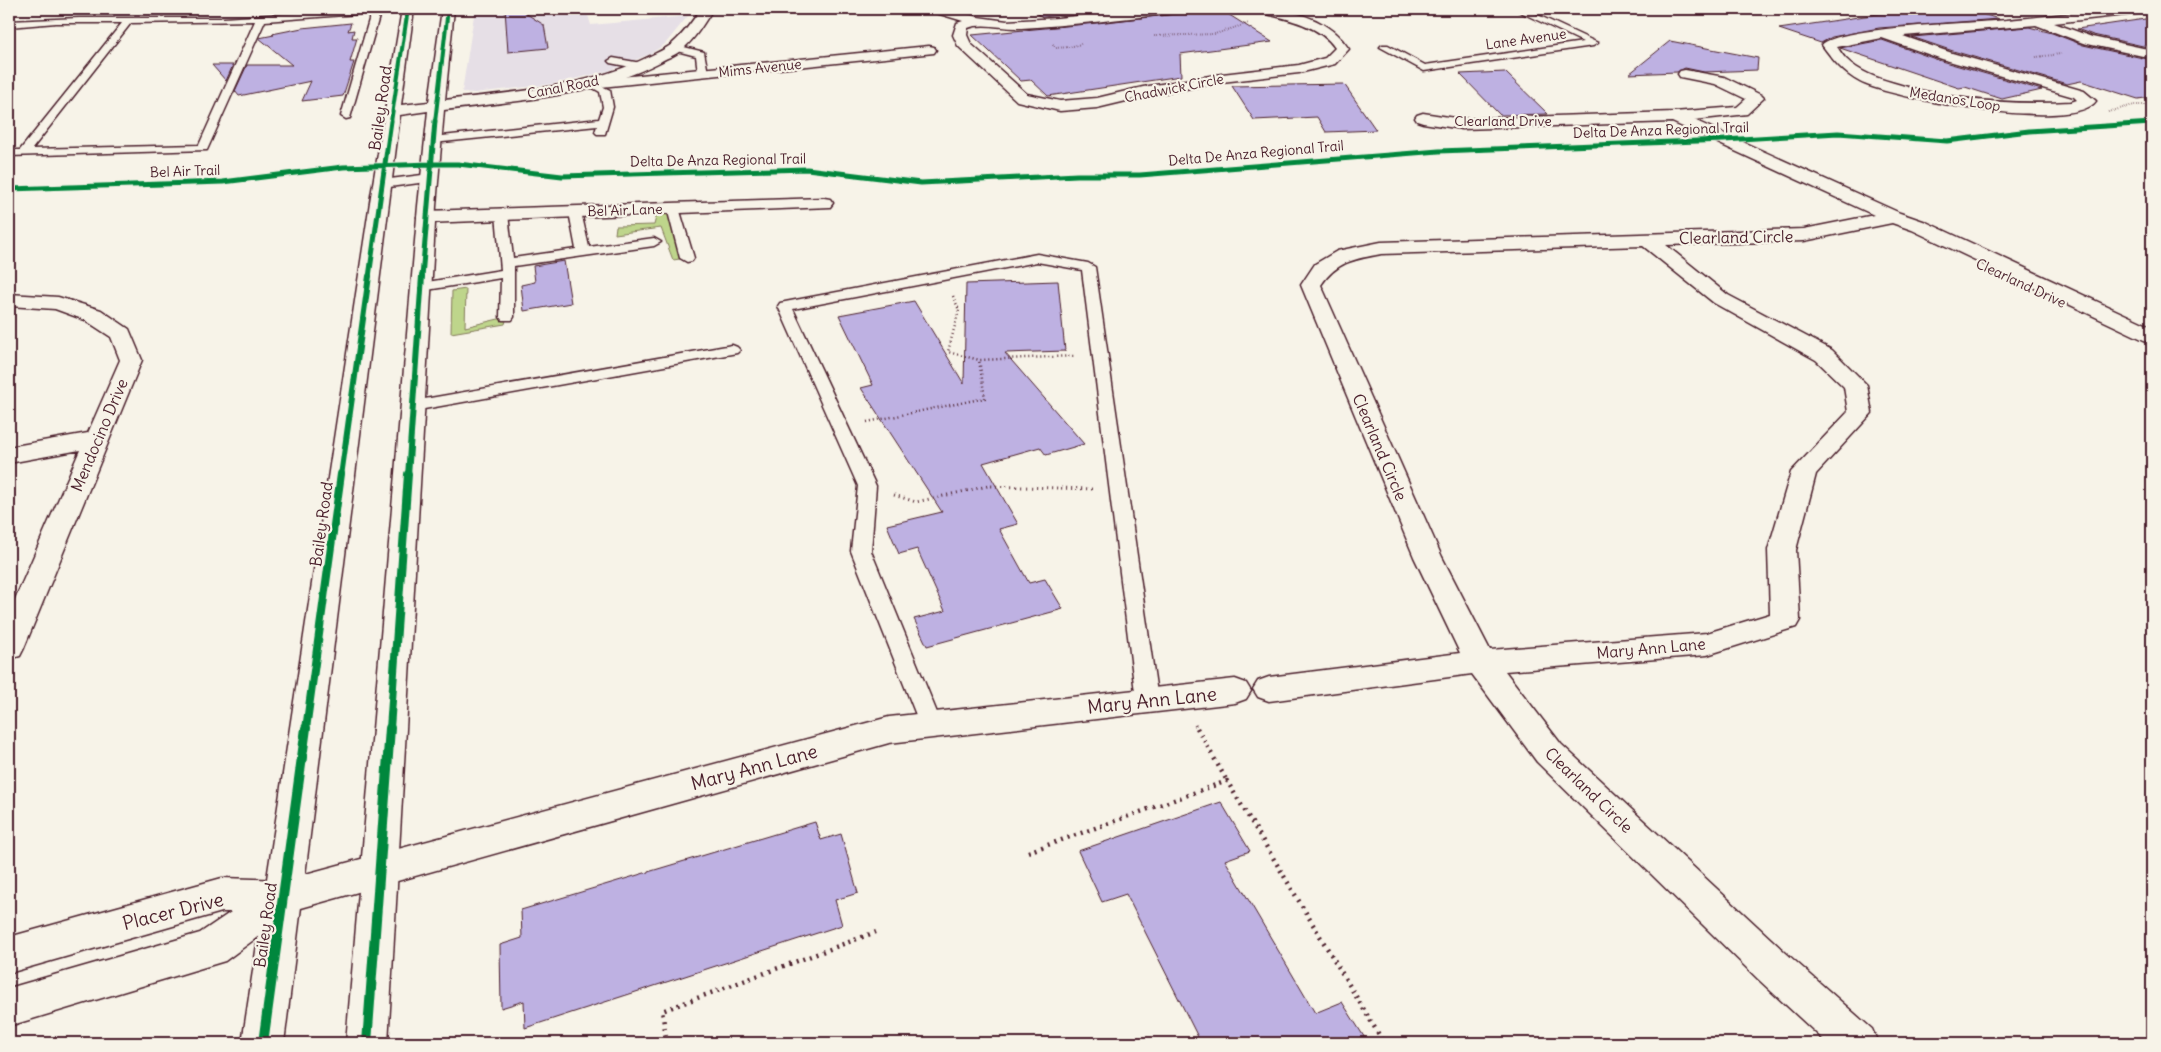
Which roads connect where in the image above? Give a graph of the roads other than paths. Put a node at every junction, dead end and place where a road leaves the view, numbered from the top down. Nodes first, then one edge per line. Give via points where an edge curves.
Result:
1 (395, 9) edge
2 (408, 9) edge
3 (448, 9) edge
4 (707, 9) edge
5 (938, 9) edge
6 (1173, 9) edge
7 (1264, 9) edge
8 (1518, 9) edge
9 (2144, 9) edge
10 (376, 10) junction
11 (1098, 12) edge
12 (260, 19) junction
13 (2035, 20) junction
14 (128, 21) junction
15 (976, 21) junction
16 (9, 24) edge
17 (1885, 34) junction
18 (1385, 47) dead end
19 (676, 48) junction
20 (929, 50) dead end
21 (2152, 54) edge
22 (613, 61) dead end
23 (641, 66) junction
24 (703, 74) junction
25 (1685, 74) dead end
26 (591, 84) junction
27 (436, 106) junction
28 (393, 111) junction
29 (346, 116) dead end
30 (1674, 117) junction
31 (1423, 118) dead end
32 (433, 140) junction
33 (9, 153) edge
34 (23, 153) junction
35 (430, 178) junction
36 (382, 184) junction
37 (824, 203) dead end
38 (673, 208) junction
39 (574, 212) junction
40 (502, 214) junction
41 (426, 217) junction
42 (1893, 217) junction
43 (1647, 239) junction
44 (654, 242) dead end
45 (583, 252) junction
46 (687, 258) dead end
47 (508, 268) junction
48 (421, 287) junction
49 (9, 300) edge
50 (507, 317) dead end
51 (2152, 335) edge
52 (2152, 345) edge
53 (732, 350) dead end
54 (413, 406) junction
55 (97, 439) junction
56 (9, 455) edge
57 (9, 648) edge
58 (1480, 662) junction
59 (1269, 689) dead end
60 (1235, 691) dead end
61 (1162, 698) junction
62 (931, 725) junction
63 (378, 870) junction
64 (283, 897) junction
65 (9, 955) edge
66 (9, 1007) edge
67 (263, 1043) edge
68 (367, 1043) edge
69 (1857, 1043) edge

1 - 10 lane
2 - 28 street, Bailey Road
3 - 27 street
4 - 19 street, Canal Road
5 - 15 street
6 - 11 street
7 - 15 street, Chadwick Circle via 1295,16 1334,36 1342,49 1330,61 1299,69 1222,78 1097,103 1060,106 1022,98 965,46 960,35 962,26
8 - 18 lane, Lane Avenue via 1593,43 1424,68
9 - 13 street
10 - 12 lane
10 - 29 lane
11 - 15 street via 1058,22 1008,24
12 - 14 lane
12 - 34 lane via 203,148
13 - 17 street
13 - 21 street via 2088,40
14 - 16 lane via 39,20
14 - 34 lane
17 - 17 street, Medanos Loop via 1853,37 1829,46 1842,63 1866,79 1913,94 1978,106 2028,109 2073,107 2088,101 2079,94 1947,56
19 - 23 street, Canal Road
19 - 24 lane via 701,54
20 - 24 street, Mims Avenue
22 - 23 lane
23 - 26 street, Canal Road
24 - 26 street, Mims Avenue
25 - 30 street, Clearland Drive via 1718,80 1756,98 1741,111
26 - 27 street, Canal Road
26 - 32 lane via 605,90 608,107 602,127
27 - 28 street, Canal Road
27 - 32 street
28 - 36 street, Bailey Road
30 - 31 street, Clearland Drive via 1462,124
30 - 42 street, Clearland Drive
32 - 35 street
33 - 34 lane
35 - 36 lane
35 - 41 street
36 - 64 street, Bailey Road
37 - 38 street, Bel Air Lane
38 - 39 street, Bel Air Lane
38 - 46 lane
39 - 40 street, Bel Air Lane
39 - 45 lane
40 - 41 street, Bel Air Lane
40 - 47 lane
41 - 48 street
42 - 43 street, Clearland Circle via 1804,235
42 - 51 street, Clearland Drive via 1919,226
42 - 52 street, Clearland Drive via 1910,231
43 - 58 street, Clearland Circle via 1381,248 1344,255 1322,268 1311,286 1428,557
43 - 58 street, Mary Ann Lane via 1721,299 1824,355 1855,384 1860,412 1804,472 1782,550 1785,620 1707,644
44 - 45 lane
45 - 47 lane
47 - 48 lane
47 - 50 lane
48 - 54 street
49 - 55 street, Mendocino Drive via 58,303 93,315 121,334 131,360
53 - 54 lane
54 - 63 street
55 - 56 street
55 - 57 street, Mendocino Drive
58 - 59 street, Mary Ann Lane
58 - 69 street, Clearland Circle via 1549,753
60 - 61 street, Mary Ann Lane
61 - 62 street, Mary Ann Lane
61 - 62 lane via 1118,490 1088,267 1036,258 785,306 867,486 861,551
62 - 63 street, Mary Ann Lane via 889,730
63 - 64 street, Mary Ann Lane
63 - 68 street
64 - 65 street, Placer Drive via 222,895
64 - 66 street, Placer Drive via 211,948
64 - 67 street, Bailey Road

